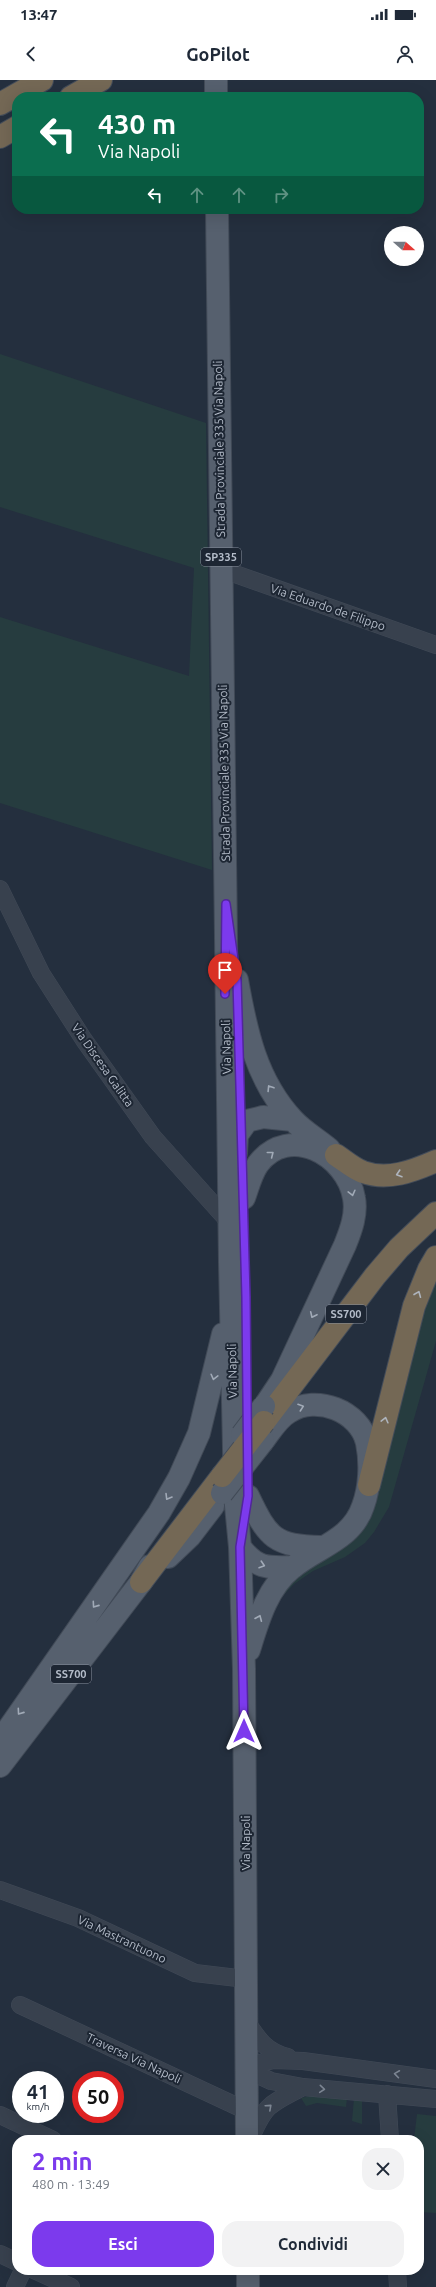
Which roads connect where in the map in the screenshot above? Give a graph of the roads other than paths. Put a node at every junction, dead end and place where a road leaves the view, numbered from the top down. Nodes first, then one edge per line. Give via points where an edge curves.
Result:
1 (42, 80) edge
2 (100, 80) edge
3 (216, 80) edge
4 (21, 92) edge
5 (79, 92) edge
6 (216, 92) edge
7 (12, 97) edge
8 (0, 104) edge
9 (12, 130) edge
10 (0, 137) edge
11 (217, 214) edge
12 (221, 569) junction
13 (436, 645) edge
14 (0, 889) edge
15 (226, 904) junction
16 (237, 980) junction
17 (293, 1120) junction
18 (242, 1126) junction
19 (336, 1155) joint
20 (436, 1161) edge
21 (244, 1198) junction
22 (436, 1213) edge
23 (230, 1223) junction
24 (436, 1257) edge
25 (230, 1262) junction
26 (231, 1298) junction
27 (264, 1423) junction
28 (369, 1485) junction
29 (248, 1496) junction
30 (276, 1540) junction
31 (240, 1547) junction
32 (322, 1547) junction
33 (292, 1568) junction
34 (141, 1582) joint
35 (244, 1669) junction
36 (0, 1741) edge
37 (0, 1766) edge
38 (0, 1890) edge
39 (246, 1979) junction
40 (20, 2005) dead end
41 (246, 2021) junction
42 (304, 2061) junction
43 (246, 2066) junction
44 (436, 2080) edge
45 (303, 2087) junction
46 (387, 2094) junction
47 (436, 2100) edge
48 (247, 2110) junction
49 (0, 2116) edge
50 (42, 2135) edge
51 (247, 2135) edge
52 (252, 2135) edge
53 (390, 2135) edge
54 (0, 2254) edge
55 (12, 2260) edge
56 (20, 2275) edge
57 (45, 2275) edge
58 (248, 2275) edge
59 (397, 2275) edge
60 (15, 2287) edge
61 (71, 2287) edge
62 (248, 2287) edge
63 (398, 2287) edge

1 - 4 highway
2 - 5 highway
3 - 6 main road
7 - 8 highway
9 - 10 highway
11 - 12 main road, Strada Provinciale 335 Via Napoli / SP335
12 - 13 street, Via Eduardo de Filippo
12 - 15 main road, Strada Provinciale 335 Via Napoli / SP335
14 - 23 street, Via Discesa Galitta via 41,973 84,1040 153,1137
15 - 16 main road, Via Napoli
15 - 23 main road, Via Napoli
17 -> 16 main road via 268,1086 252,1047 247,1034
16 - 18 main road, Via Napoli
17 - 18 main road via 255,1118
17 - 19 main road
18 - 21 main road, Via Napoli
18 - 25 main road via 236,1141 238,1214
20 -> 19 highway via 393,1176 381,1176 362,1172
21 -> 27 main road via 259,1164 274,1150 290,1145 317,1150 334,1160 348,1179 354,1198 353,1225
21 - 29 main road, Via Napoli
22 - 27 highway, SS700 via 399,1248 375,1276
23 - 25 main road, Via Napoli
28 -> 24 highway via 414,1306 428,1269
25 - 26 main road, Via Napoli
26 - 31 main road, Via Napoli via 235,1495
26 -> 36 main road via 199,1433 179,1478 159,1512
27 -> 28 main road via 311,1404 328,1406 344,1413 358,1425 367,1443
27 - 34 highway, SS700, bridge
28 - 32 main road via 363,1508 353,1526 339,1539
29 - 30 main road via 264,1527
29 - 31 main road, Via Napoli
30 - 31 main road via 262,1539
30 - 32 main road via 300,1547
31 -> 33 main road via 256,1563 270,1568
31 - 35 main road, Via Napoli
32 - 33 main road
35 -> 33 main road via 268,1597
34 - 37 main road, SS700
35 - 39 main road, Via Napoli
38 - 39 street, Via Mastrantuono via 78,1918 195,1973
39 - 41 main road, Via Napoli
40 - 48 street, Traversa Via Napoli
41 - 42 street via 264,2047 276,2054
41 - 43 main road, Via Napoli
42 - 43 street via 274,2060
44 -> 42 street
43 - 45 street via 271,2081
43 - 48 main road, Via Napoli
45 -> 46 street
52 -> 45 street via 266,2109
46 - 47 street
46 - 53 street
48 - 51 main road, Via Napoli
49 - 50 street
54 - 55 street
56 - 60 street
57 - 61 street
58 - 62 main road
59 - 63 street

